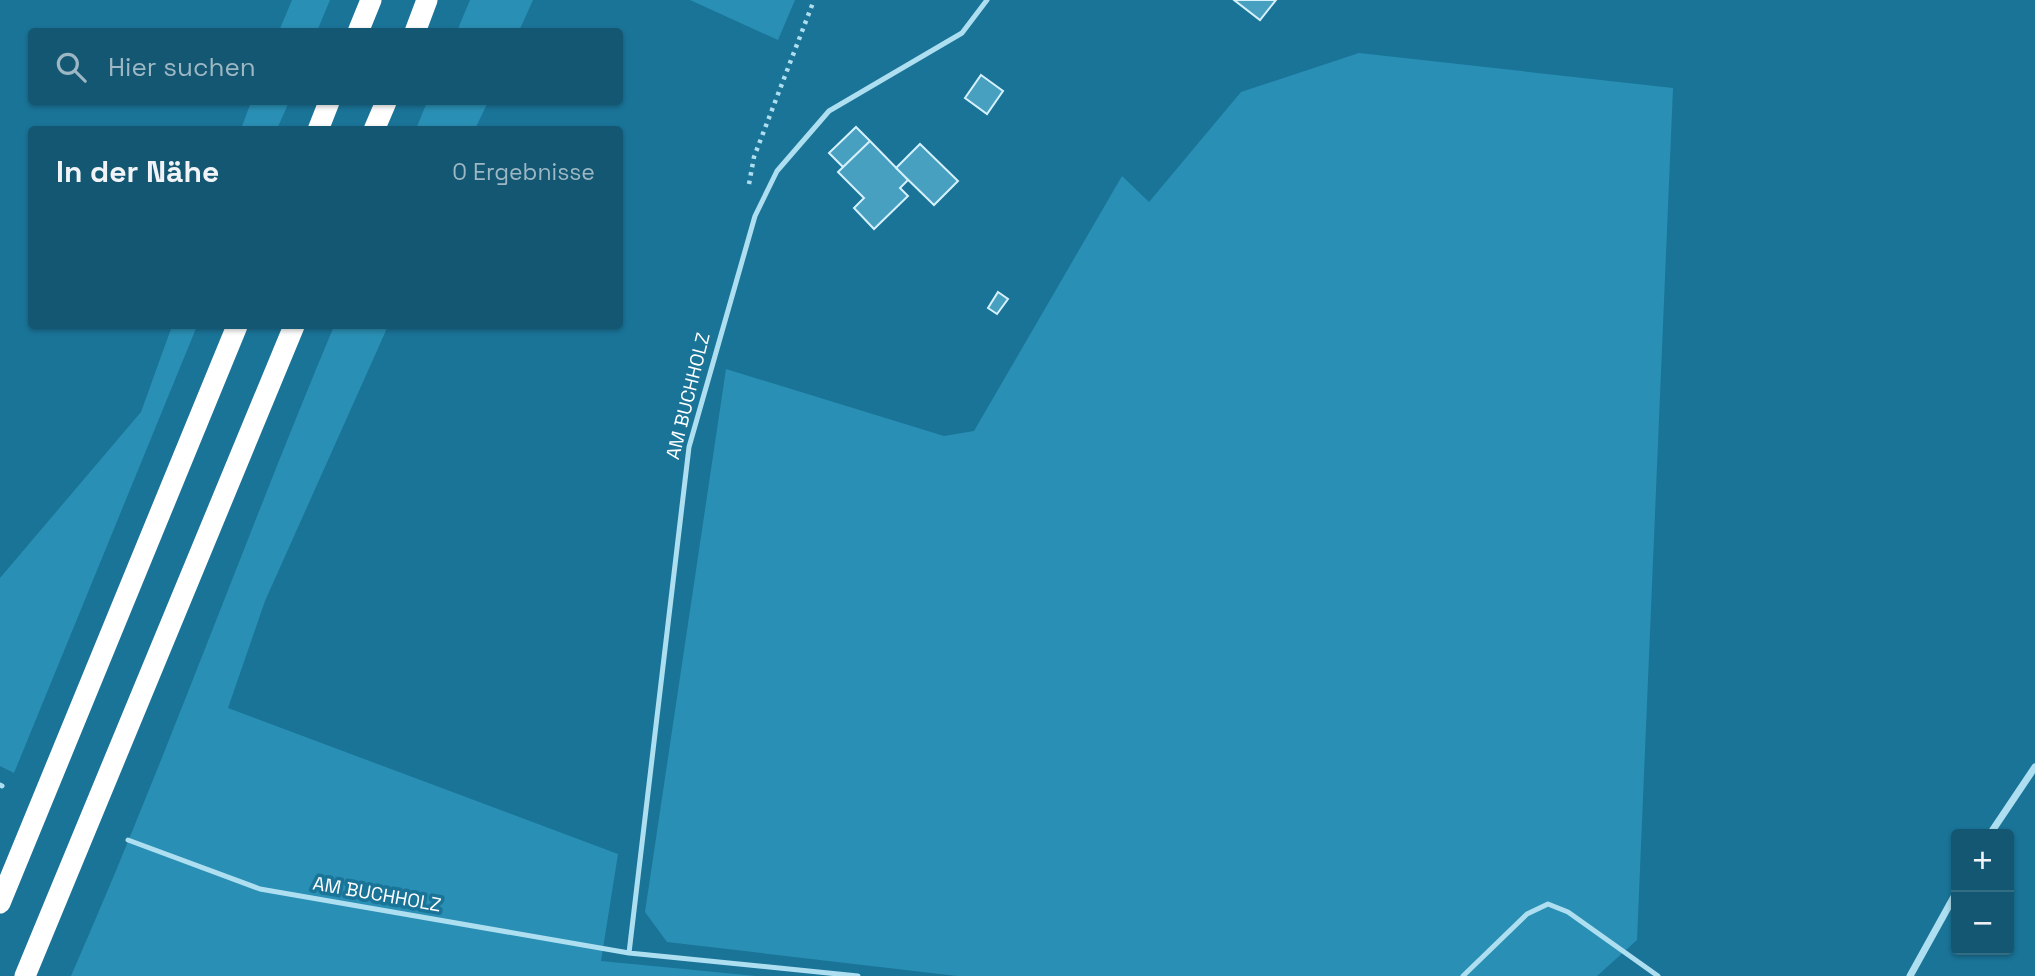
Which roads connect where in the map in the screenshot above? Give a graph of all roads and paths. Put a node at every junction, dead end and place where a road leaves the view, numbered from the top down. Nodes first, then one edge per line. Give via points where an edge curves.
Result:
1 (371, 0) edge
2 (428, 0) edge
3 (987, 0) edge
4 (360, 28) edge
5 (417, 28) edge
6 (328, 105) edge
7 (385, 105) edge
8 (320, 126) edge
9 (376, 126) edge
10 (236, 329) edge
11 (293, 329) edge
12 (2035, 767) edge
13 (1993, 829) edge
14 (128, 840) dead end
15 (1951, 902) edge
16 (0, 903) edge
17 (628, 953) junction
18 (25, 976) edge
19 (858, 976) edge
20 (1464, 976) edge
21 (1658, 976) edge
22 (1910, 976) edge

1 - 4 highway
2 - 5 highway
3 - 17 lane, AM BUCHHOLZ via 961,33 829,111 777,171 755,216 689,447
6 - 8 highway
7 - 9 highway
10 - 16 highway
11 - 18 highway
12 - 13 street
14 - 17 lane, AM BUCHHOLZ via 260,890
15 - 22 street
17 - 19 lane, AM BUCHHOLZ
20 - 21 lane via 1527,914 1548,904 1568,912

